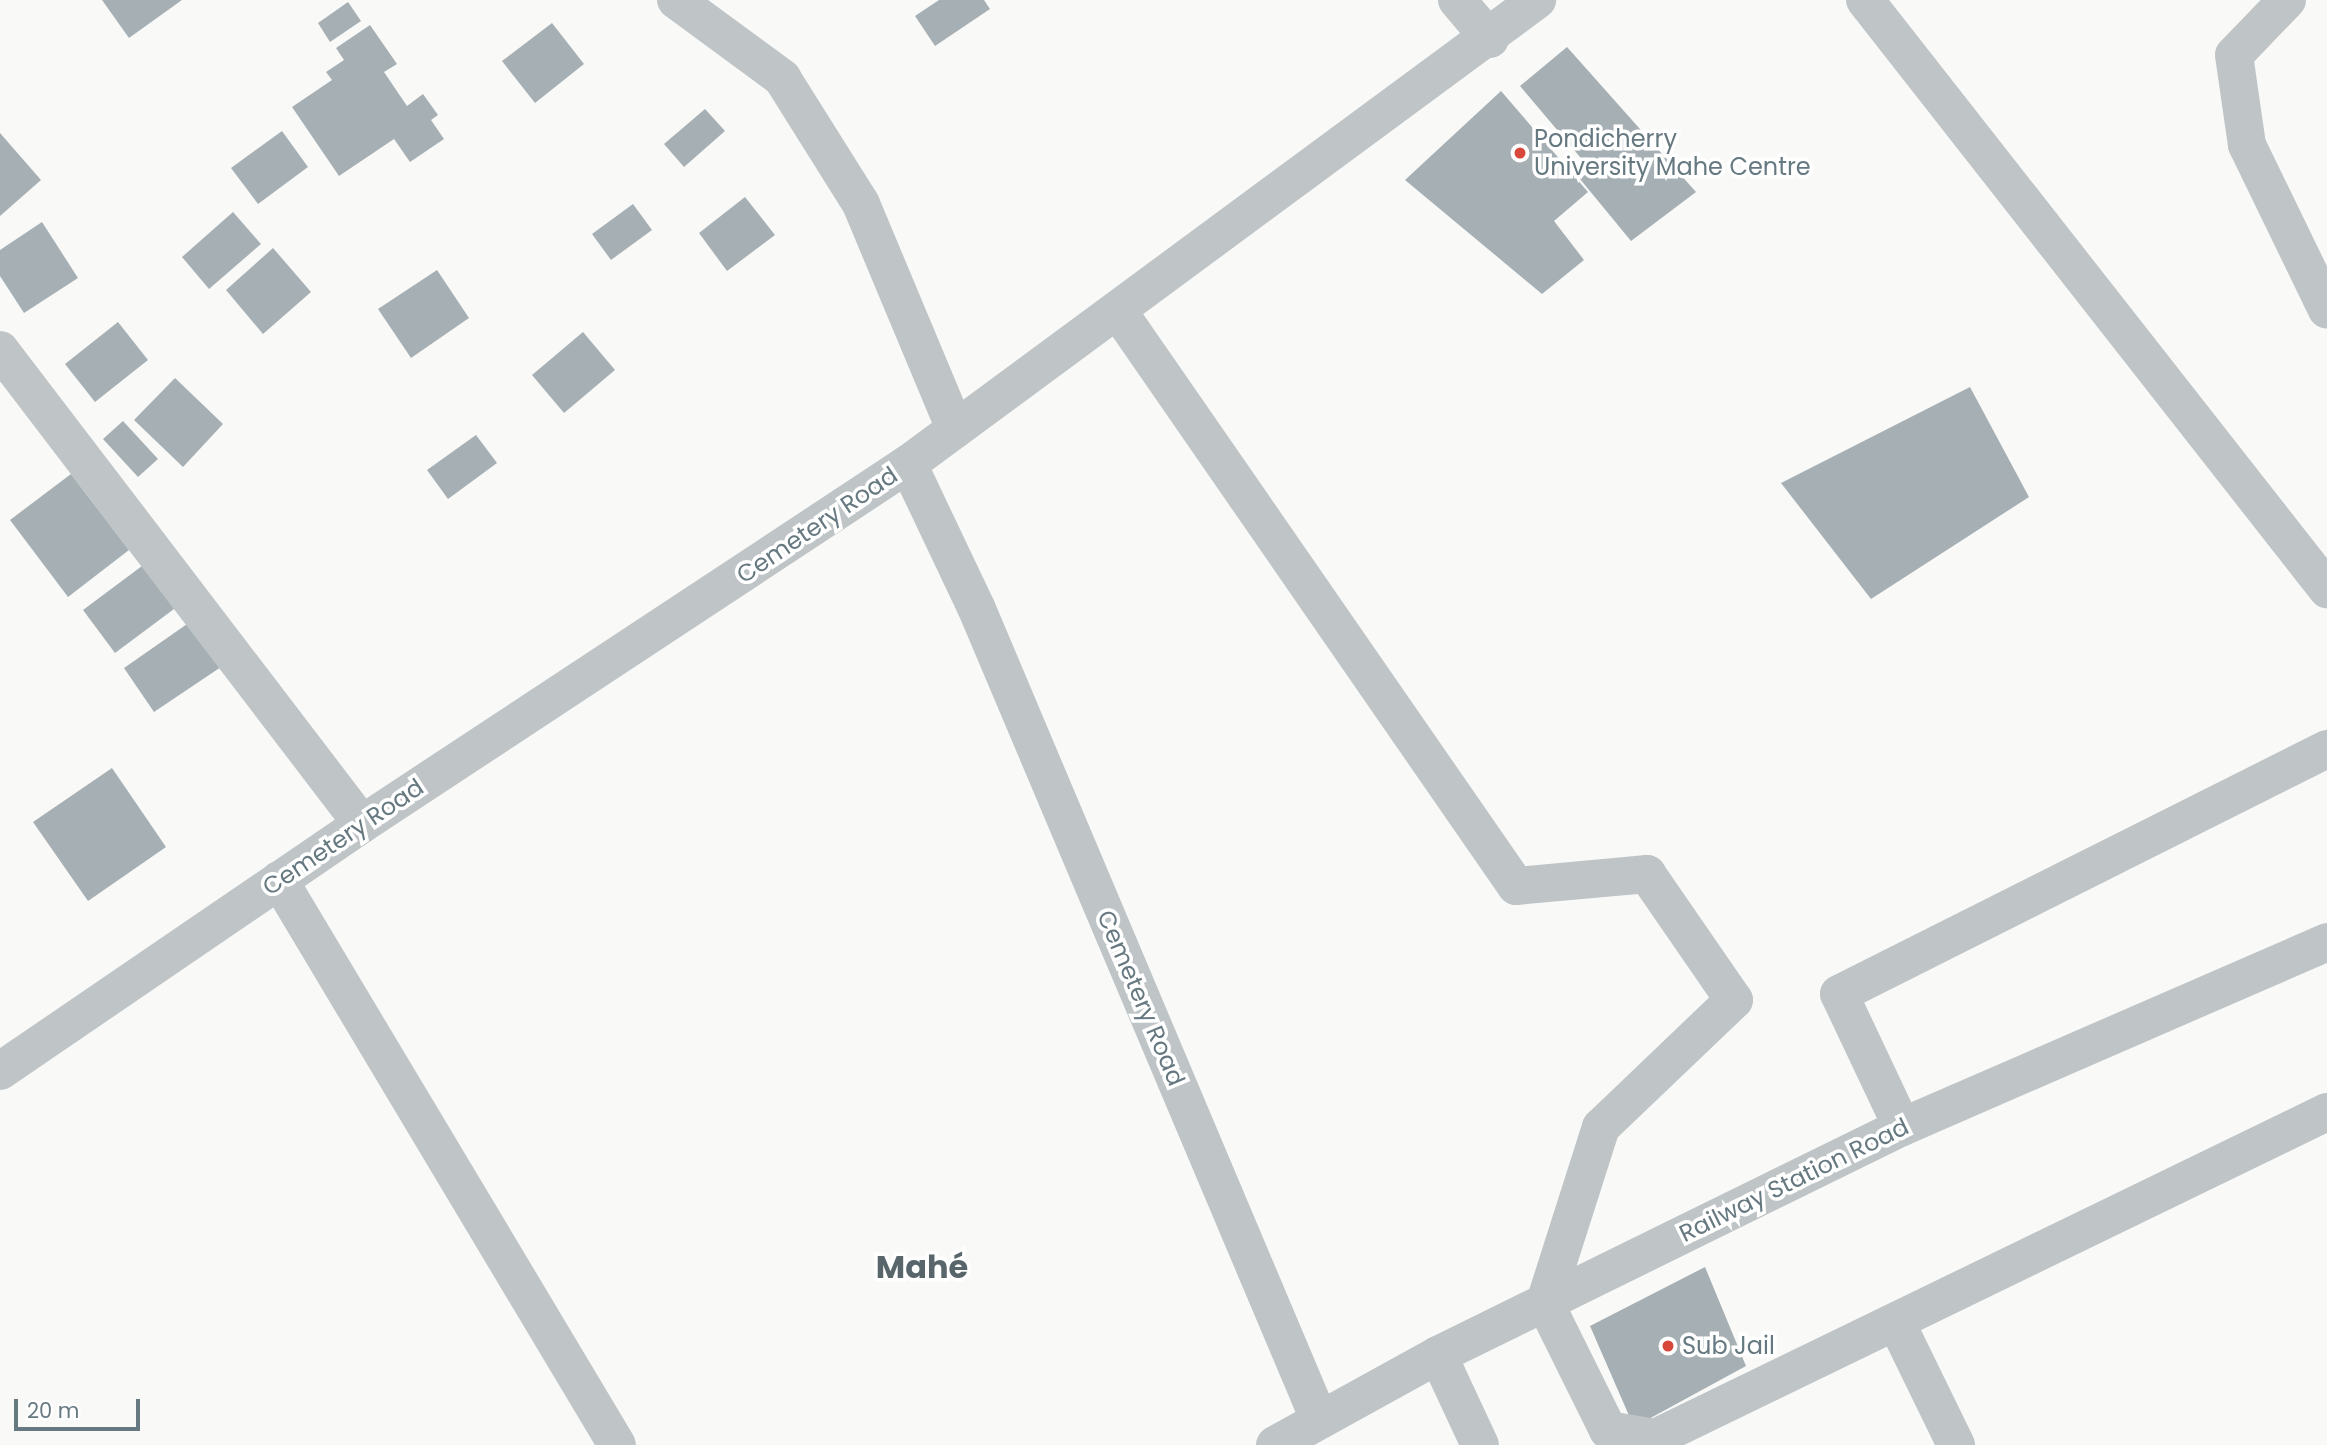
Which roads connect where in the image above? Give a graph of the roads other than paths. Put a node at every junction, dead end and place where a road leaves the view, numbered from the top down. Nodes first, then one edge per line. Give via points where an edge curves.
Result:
1 (676, 0) edge
2 (1457, 0) edge
3 (1537, 0) edge
4 (1865, 0) edge
5 (2287, 0) edge
6 (1490, 39) junction
7 (2327, 310) edge
8 (1118, 311) junction
9 (0, 350) edge
10 (955, 429) junction
11 (908, 464) junction
12 (2327, 589) edge
13 (2327, 749) edge
14 (362, 824) junction
15 (279, 880) junction
16 (2327, 942) edge
17 (0, 1071) edge
18 (2327, 1112) edge
19 (1902, 1127) junction
20 (1545, 1303) junction
21 (1896, 1322) junction
22 (1438, 1355) junction
23 (1319, 1419) junction
24 (617, 1445) edge
25 (1275, 1445) edge
26 (1480, 1445) edge
27 (1956, 1445) edge

1 - 10 street via 782,78 860,204
2 - 6 street
3 - 6 street
4 - 12 street
5 - 7 street via 2234,55 2247,145
6 - 8 street
8 - 10 street
8 - 20 street via 1516,886 1647,874 1734,1000 1601,1127
9 - 14 street
10 - 11 street
11 - 14 street, Cemetery Road
11 - 23 street, Cemetery Road via 981,620
13 - 19 street via 1839,994
14 - 15 street, Cemetery Road
15 - 17 street, Cemetery Road
15 - 24 street
16 - 19 street, Railway Station Road
18 - 21 street
19 - 20 street, Railway Station Road
20 - 21 street via 1608,1430 1655,1438
20 - 22 street, Railway Station Road
21 - 27 street
22 - 23 street, Railway Station Road
22 - 26 street
23 - 25 street, Railway Station Road

